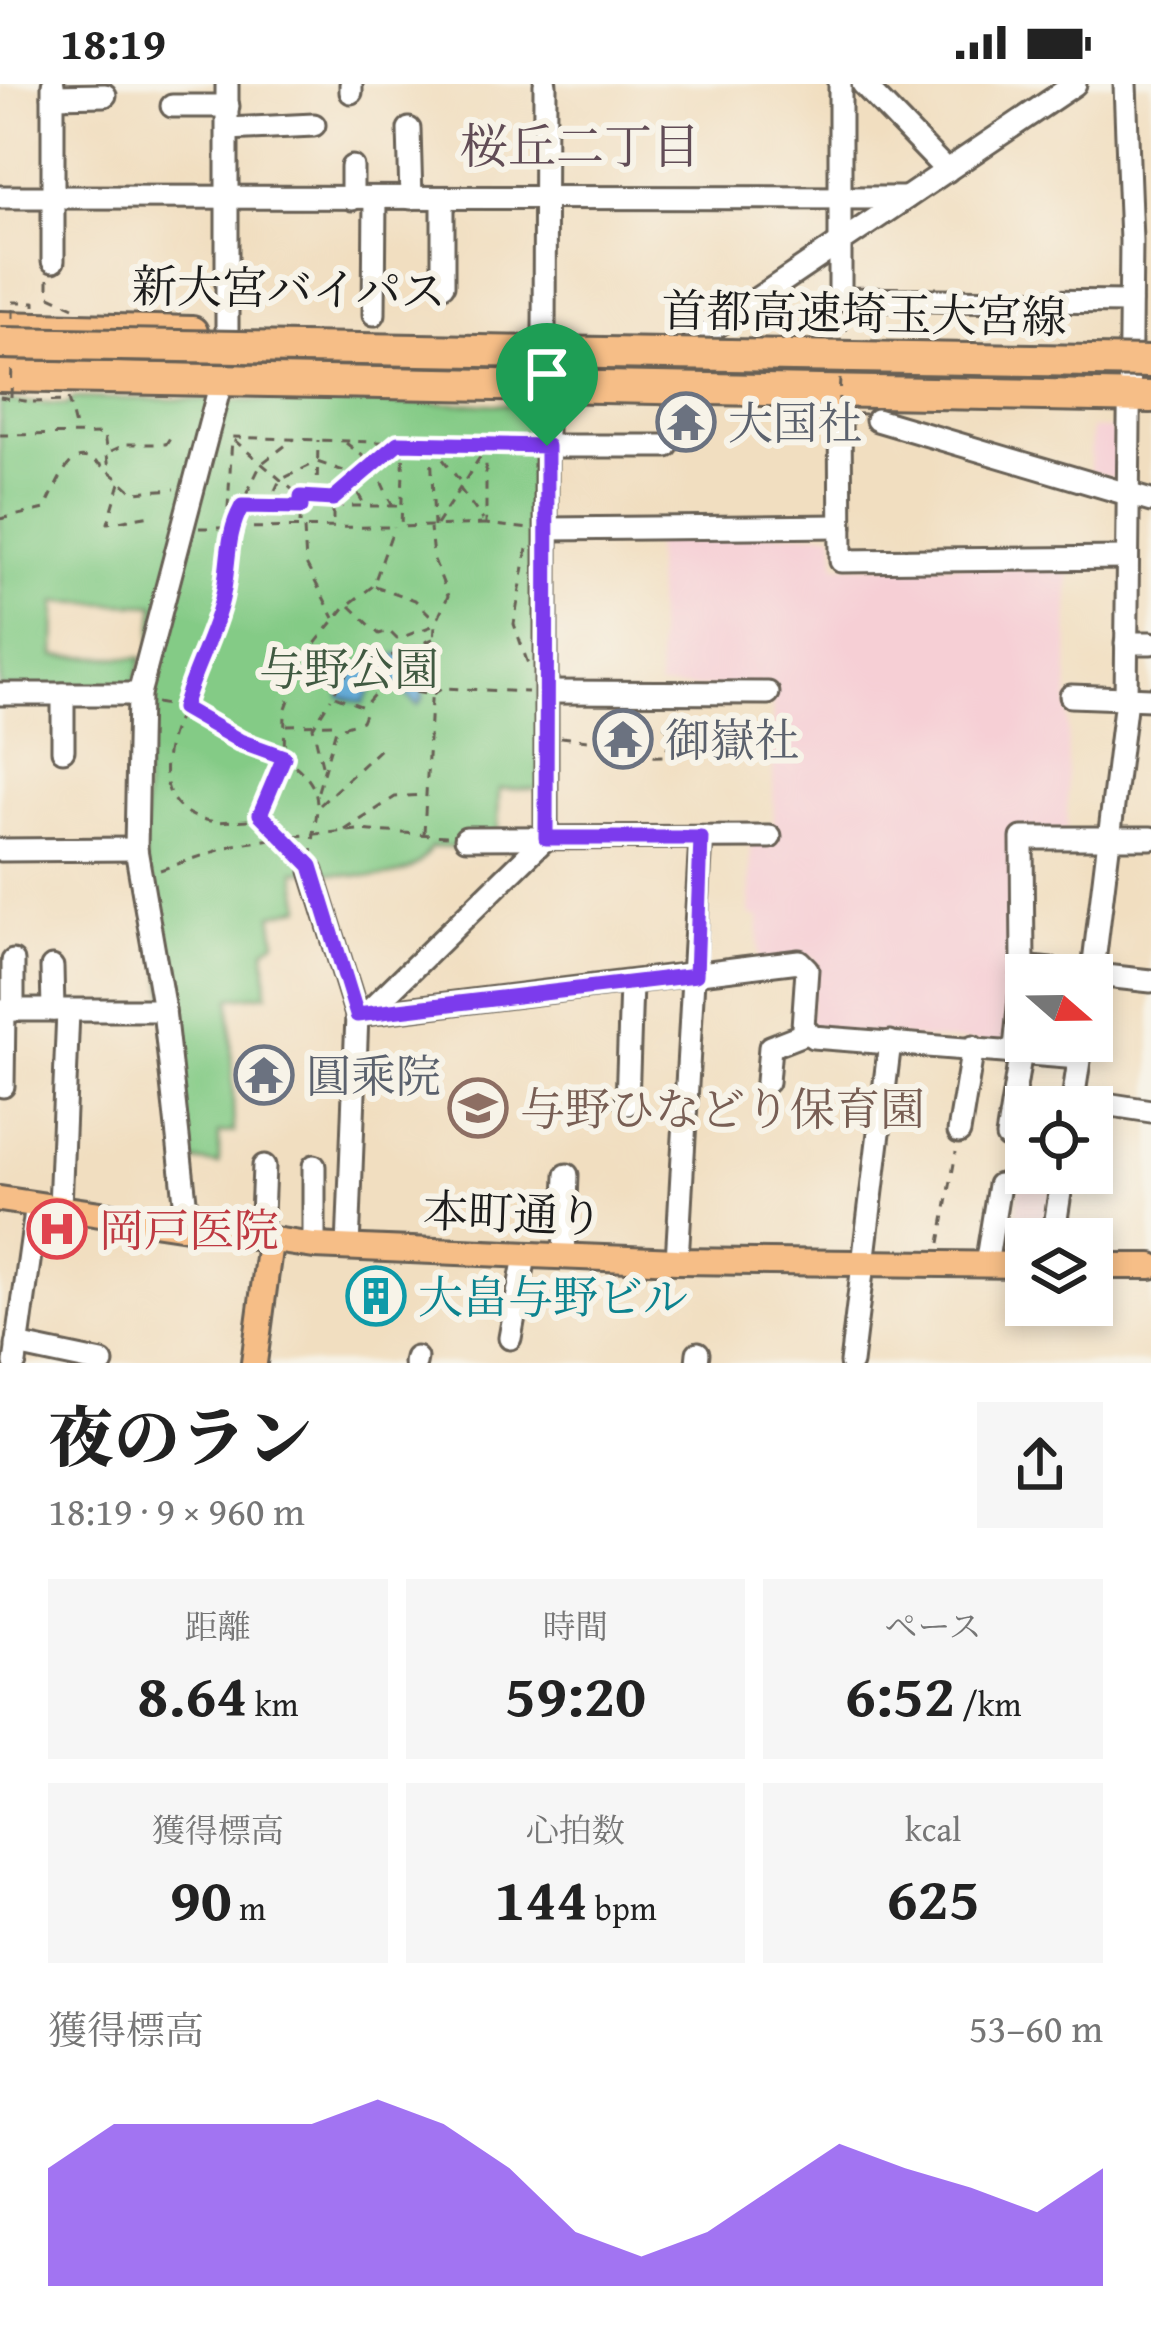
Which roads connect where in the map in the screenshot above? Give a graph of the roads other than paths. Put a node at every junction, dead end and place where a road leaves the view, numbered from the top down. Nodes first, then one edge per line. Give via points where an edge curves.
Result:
1 (545, 84) edge
2 (840, 84) edge
3 (863, 84) edge
4 (1075, 84) edge
5 (53, 90) edge
6 (105, 95) dead end
7 (1126, 95) edge
8 (1151, 98) edge
9 (172, 106) dead end
10 (228, 106) edge
11 (314, 125) dead end
12 (410, 129) dead end
13 (352, 167) dead end
14 (946, 171) junction
15 (0, 197) edge
16 (53, 198) junction
17 (227, 198) junction
18 (375, 198) junction
19 (411, 198) junction
20 (906, 198) junction
21 (352, 199) junction
22 (443, 199) junction
23 (546, 199) junction
24 (840, 200) junction
25 (1141, 241) edge
26 (840, 245) junction
27 (50, 262) road end
28 (443, 285) dead end
29 (1130, 302) junction
30 (374, 314) dead end
31 (7, 315) edge
32 (227, 333) junction
33 (544, 339) junction
34 (693, 342) junction
35 (0, 343) edge
36 (1144, 357) edge
37 (0, 362) edge
38 (221, 382) junction
39 (3, 389) edge
40 (546, 389) junction
41 (1144, 391) edge
42 (839, 409) road end
43 (871, 417) road end
44 (547, 446) junction
45 (667, 446) road end
46 (1128, 494) junction
47 (1151, 501) edge
48 (841, 526) junction
49 (548, 530) junction
50 (1127, 558) junction
51 (1126, 643) junction
52 (1151, 643) edge
53 (548, 692) junction
54 (768, 693) dead end
55 (0, 694) edge
56 (63, 694) junction
57 (1071, 696) dead end
58 (1151, 698) edge
59 (149, 699) junction
60 (1126, 699) junction
61 (63, 750) dead end
62 (770, 837) dead end
63 (466, 838) road end
64 (546, 838) junction
65 (701, 838) junction
66 (1111, 838) junction
67 (1151, 838) edge
68 (136, 849) junction
69 (0, 850) edge
70 (312, 871) dead end
71 (1023, 954) edge
72 (1095, 954) edge
73 (13, 961) dead end
74 (52, 967) dead end
75 (696, 975) junction
76 (1113, 978) edge
77 (1151, 981) edge
78 (631, 984) junction
79 (6, 1010) edge
80 (164, 1010) junction
81 (61, 1011) junction
82 (361, 1015) junction
83 (806, 1033) junction
84 (890, 1042) junction
85 (973, 1047) junction
86 (1005, 1049) edge
87 (767, 1082) dead end
88 (3, 1086) dead end
89 (627, 1104) dead end
90 (1113, 1107) edge
91 (1151, 1111) edge
92 (959, 1132) road end
93 (264, 1166) dead end
94 (314, 1166) dead end
95 (567, 1175) dead end
96 (999, 1185) dead end
97 (0, 1199) edge
98 (48, 1205) junction
99 (188, 1228) junction
100 (266, 1242) junction
101 (314, 1246) junction
102 (348, 1248) junction
103 (525, 1256) junction
104 (564, 1257) junction
105 (677, 1261) junction
106 (860, 1263) junction
107 (986, 1264) junction
108 (1005, 1264) edge
109 (1113, 1265) edge
110 (1151, 1266) edge
111 (13, 1338) edge
112 (510, 1338) dead end
113 (102, 1363) edge
114 (254, 1363) edge
115 (851, 1363) edge

1 - 23 street
2 - 24 street
3 - 14 street
4 - 14 street
5 - 6 street
5 - 16 street
7 - 8 street
7 - 25 street
9 - 10 street
10 - 11 street
10 - 17 street
12 - 19 street
13 - 21 street
14 - 20 street
15 - 16 street
16 - 17 street
16 - 27 street
17 - 21 street
17 - 32 street
18 - 19 street
18 - 21 street
18 - 30 street
19 - 22 street
20 - 24 street
20 - 26 street
22 - 23 street
22 - 28 street
23 - 24 street
23 - 33 street
24 - 26 street
25 - 29 street
26 - 29 street via 840,299
26 - 34 street
29 - 36 street
31 - 32 highway, 新大宮バイパス
32 - 33 highway, 新大宮バイパス
33 - 34 highway, 新大宮バイパス
34 - 36 highway, 新大宮バイパス
35 - 36 highway, 首都高速埼玉大宮線, bridge
36 - 41 street
37 - 41 highway, 首都高速埼玉大宮線, bridge
38 - 39 highway
38 - 40 highway
38 - 59 street
40 - 41 highway
40 - 44 street
41 - 46 street
42 - 48 street
43 - 46 street
44 - 45 street
44 - 49 street
46 - 47 street
46 - 50 street
48 - 49 street
48 - 50 street via 841,561
49 - 53 street
50 - 51 street
51 - 52 street
51 - 60 street
53 - 54 street
53 - 64 street
55 - 56 street
56 - 59 street
56 - 61 street
57 - 60 street
58 - 60 street
59 - 68 street
60 - 66 street
62 - 65 street
63 - 64 street
64 - 65 street
64 - 82 street
65 - 75 street
66 - 67 street
66 - 71 street via 1022,838
66 - 72 street
68 - 69 street
68 - 80 street
70 - 82 street
73 - 79 street
74 - 81 street
75 - 78 street
75 - 83 street via 803,962
75 - 105 street
76 - 77 street
78 - 82 street
78 - 89 street
79 - 81 street
79 - 88 street
80 - 81 street
80 - 99 street
81 - 98 street
82 - 102 street
83 - 84 street
83 - 87 street via 770,1047
84 - 85 street
84 - 106 street
85 - 86 street
85 - 92 street
90 - 91 street
93 - 100 street
94 - 101 street
95 - 104 street
96 - 107 street
97 - 98 main road, 本町通り
98 - 99 main road, 本町通り
98 - 111 street
99 - 100 main road, 本町通り
100 - 101 main road, 本町通り
100 - 114 main road
101 - 102 main road, 本町通り
102 - 103 main road, 本町通り
103 - 104 main road, 本町通り
103 - 112 street
104 - 105 main road, 本町通り
105 - 106 main road, 本町通り
106 - 107 main road, 本町通り
106 - 115 street
107 - 108 main road, 本町通り
109 - 110 main road
111 - 113 street

